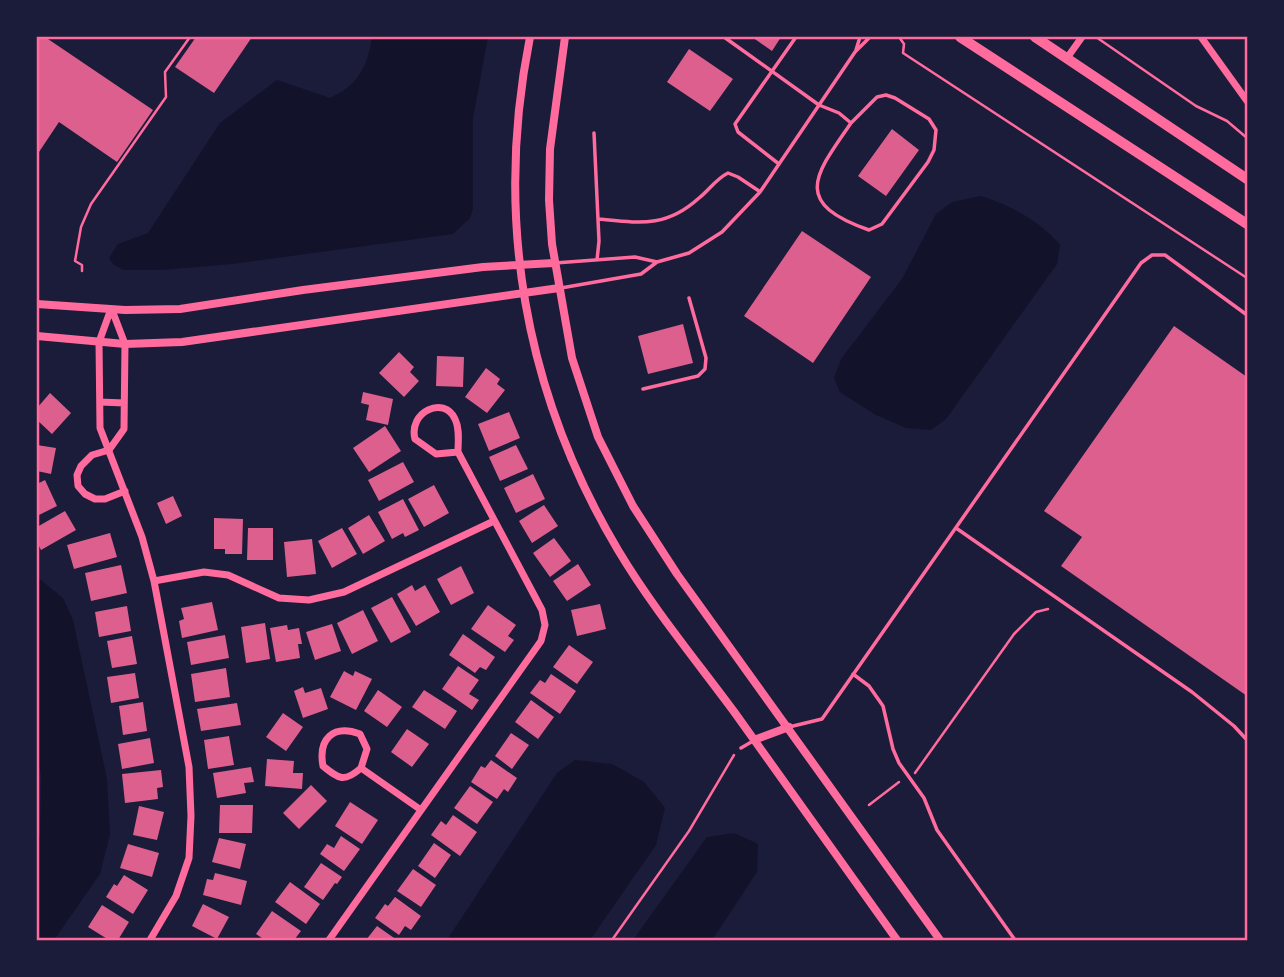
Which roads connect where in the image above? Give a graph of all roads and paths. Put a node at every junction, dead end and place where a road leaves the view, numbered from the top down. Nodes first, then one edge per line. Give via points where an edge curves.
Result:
1 (190, 37) edge
2 (530, 37) edge
3 (565, 37) edge
4 (724, 37) edge
5 (796, 37) edge
6 (860, 37) edge
7 (870, 37) edge
8 (899, 37) edge
9 (960, 37) edge
10 (1035, 37) edge
11 (1082, 37) edge
12 (1096, 37) edge
13 (1201, 37) edge
14 (855, 52) junction
15 (1067, 58) junction
16 (773, 71) junction
17 (1247, 102) edge
18 (819, 105) junction
19 (852, 123) junction
20 (594, 133) dead end
21 (1247, 138) edge
22 (779, 164) junction
23 (1247, 179) edge
24 (760, 192) junction
25 (597, 219) junction
26 (1247, 224) edge
27 (597, 261) junction
28 (657, 262) junction
29 (554, 263) junction
30 (518, 265) junction
31 (82, 271) dead end
32 (1247, 278) edge
33 (559, 288) junction
34 (523, 294) junction
35 (689, 298) dead end
36 (37, 304) edge
37 (111, 309) junction
38 (1247, 315) edge
39 (37, 337) edge
40 (99, 342) junction
41 (125, 344) junction
42 (643, 389) dead end
43 (100, 402) junction
44 (124, 402) junction
45 (109, 450) junction
46 (458, 452) junction
47 (125, 491) junction
48 (494, 521) junction
49 (956, 528) junction
50 (154, 581) junction
51 (1048, 609) dead end
52 (853, 674) junction
53 (789, 727) junction
54 (754, 740) junction
55 (1247, 740) edge
56 (741, 748) joint
57 (361, 768) junction
58 (912, 775) dead end
59 (900, 782) dead end
60 (869, 805) dead end
61 (421, 810) junction
62 (150, 940) edge
63 (330, 940) edge
64 (612, 940) edge
65 (897, 940) edge
66 (940, 940) edge
67 (1015, 940) edge

1 - 31 path via 165,72 166,97 91,204 75,261
2 - 30 street via 515,141
3 - 29 street via 550,149
4 - 16 lane
5 - 16 lane
6 - 14 lane
7 - 14 lane
8 - 32 path via 903,52
9 - 26 main road
10 - 15 main road
11 - 15 street
12 - 21 path
13 - 17 street
14 - 18 lane
15 - 23 main road
16 - 18 lane
16 - 22 lane via 735,124 738,132
18 - 19 lane
18 - 22 lane
19 - 19 lane via 821,168 818,198 848,223 869,230 882,223 928,162 936,130 929,119 886,95 877,97
20 - 25 lane
22 - 24 lane
24 - 25 lane via 728,173 681,214 662,222
24 - 28 lane via 704,245
25 - 27 lane
27 - 28 lane via 635,257
27 - 29 lane
28 - 33 lane via 641,274
29 - 30 street
29 - 33 street
30 - 34 street
30 - 37 street via 180,309
33 - 34 street
33 - 53 street via 572,358 598,437 633,506
34 - 41 street via 182,342
34 - 54 street via 538,362 579,477 619,551
35 - 42 lane via 705,369 698,376
36 - 37 street
37 - 40 street
37 - 41 street
38 - 49 lane via 1165,255 1152,255 1141,263
39 - 40 street
40 - 41 street
40 - 43 street
41 - 44 street
43 - 44 street
43 - 45 street via 100,428
44 - 45 street via 124,429
45 - 47 street
45 - 47 street via 92,455 81,466 78,486 94,499
46 - 46 street via 436,454 415,439 413,430 421,413 430,408 452,414 459,432
46 - 48 street
47 - 50 street
48 - 50 street via 344,592 310,600 279,598 228,575 204,572
48 - 61 street via 542,610 541,641
49 - 52 lane
49 - 55 lane via 1192,692
50 - 62 street via 189,767 191,817 188,858 176,897
51 - 58 path via 1036,612 1014,634
52 - 53 lane via 821,719
52 - 67 lane via 883,706 895,754 925,799 937,830
53 - 54 street
53 - 66 street
54 - 56 lane
54 - 65 street
56 - 64 path
57 - 57 street via 367,749 360,734 348,730 329,736 323,744 323,766 339,778 349,778
57 - 61 street
59 - 60 path
61 - 63 street

